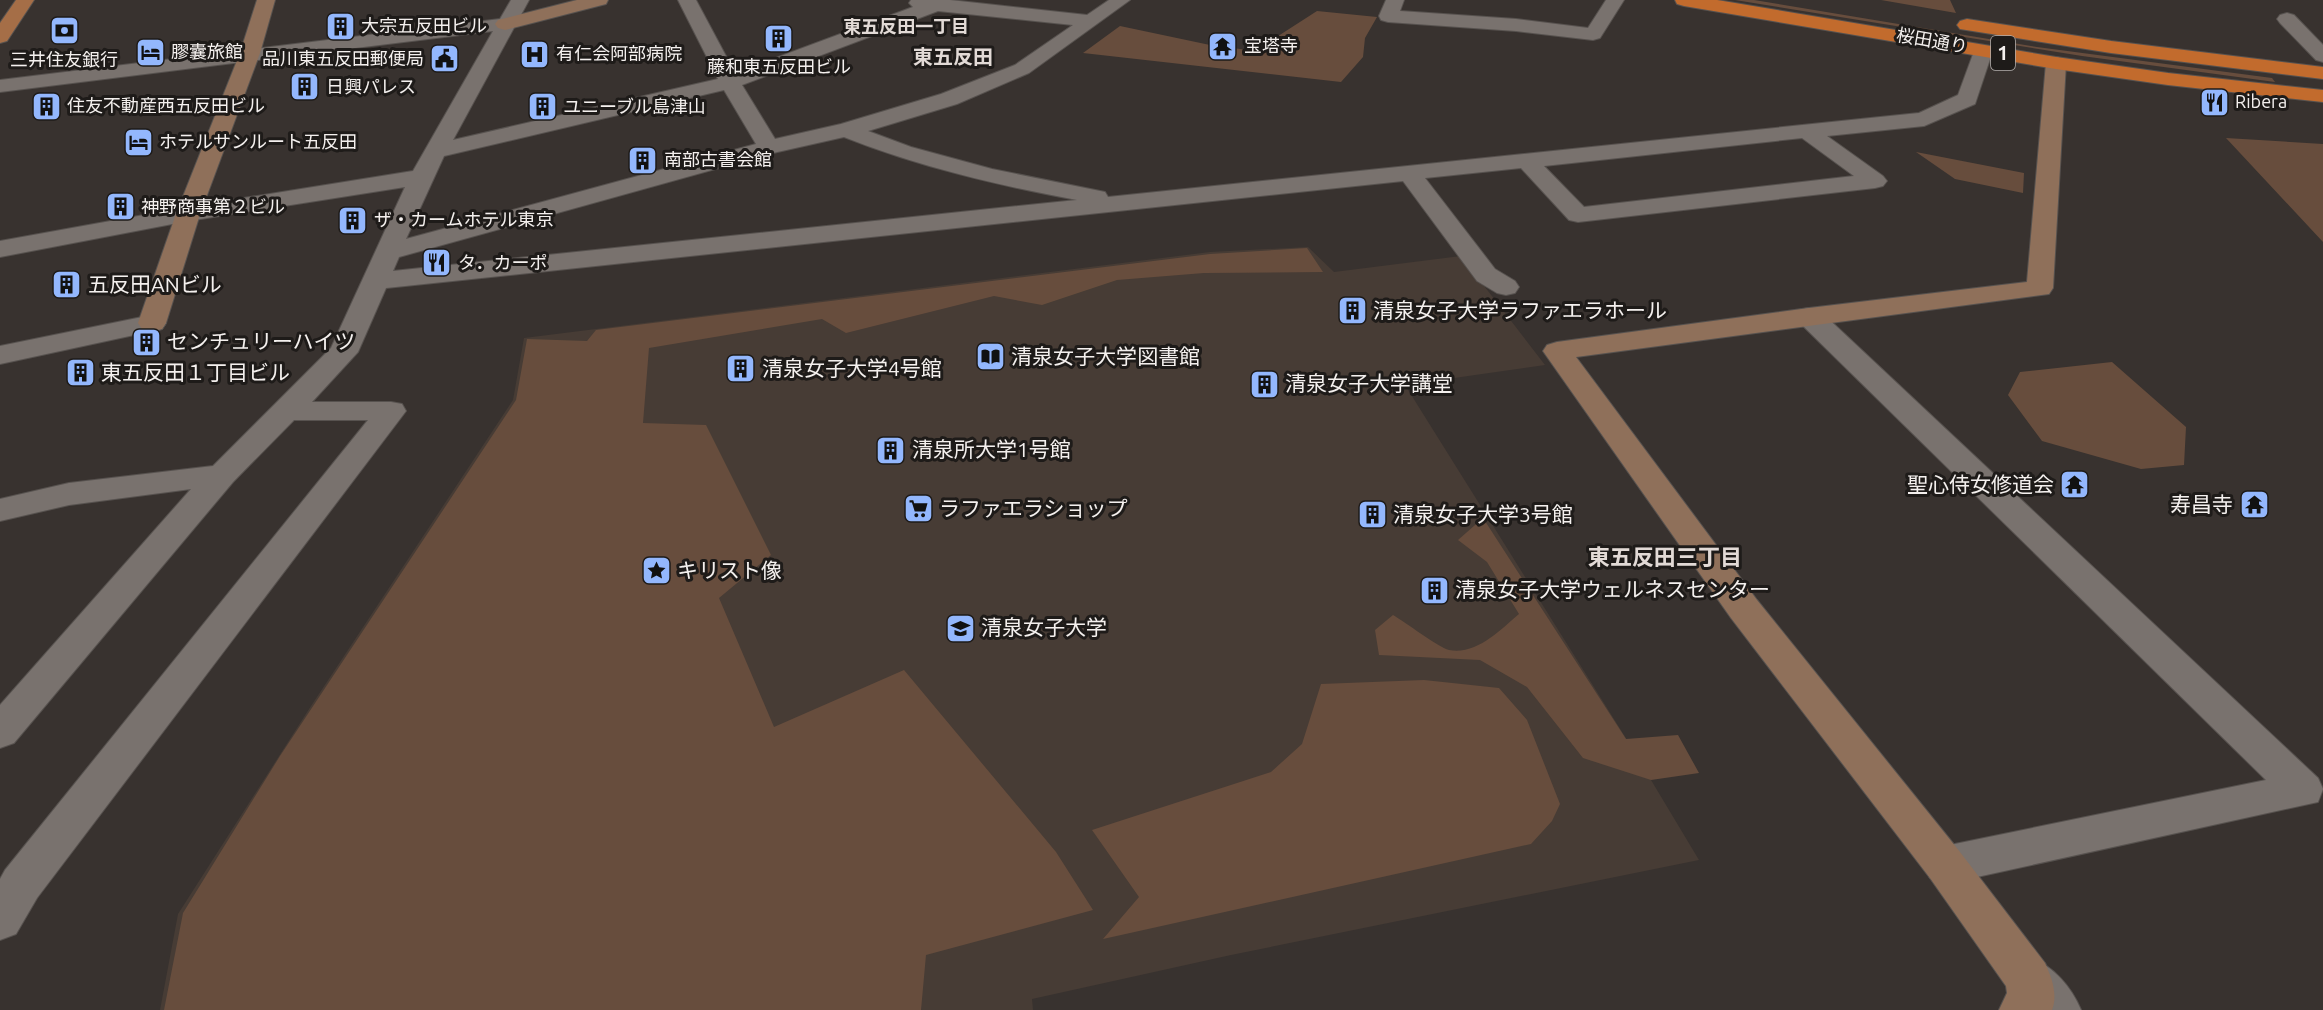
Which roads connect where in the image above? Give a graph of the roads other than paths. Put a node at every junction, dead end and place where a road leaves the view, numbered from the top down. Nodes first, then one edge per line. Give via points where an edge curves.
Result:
1 (25, 0) edge
2 (266, 0) edge
3 (520, 0) edge
4 (599, 0) edge
5 (687, 0) edge
6 (890, 0) edge
7 (1121, 0) edge
8 (1395, 0) edge
9 (1615, 0) edge
10 (1684, 0) edge
11 (939, 2) edge
12 (2287, 19) dead end
13 (1092, 21) junction
14 (1950, 22) dead end
15 (505, 24) junction
16 (0, 37) edge
17 (1983, 50) junction
18 (250, 53) junction
19 (2323, 56) edge
20 (2056, 63) junction
21 (2323, 73) edge
22 (730, 82) junction
23 (0, 86) edge
24 (2323, 96) edge
25 (846, 130) junction
26 (1805, 130) junction
27 (769, 147) junction
28 (435, 151) junction
29 (1526, 160) junction
30 (1408, 173) junction
31 (422, 177) junction
32 (1126, 203) junction
33 (188, 214) junction
34 (0, 249) edge
35 (383, 267) junction
36 (1506, 287) dead end
37 (1809, 316) junction
38 (0, 356) edge
39 (286, 411) junction
40 (222, 475) junction
41 (0, 510) edge
42 (0, 732) edge
43 (1945, 866) junction
44 (0, 920) edge
45 (2036, 1000) edge

1 - 16 main road
2 - 18 street
3 - 15 street
4 - 15 street
5 - 22 street
6 - 11 street
7 - 13 street
8 - 9 street via 1388,16 1593,34
10 - 17 highway, 桜田通り / 1
11 - 13 street
11 - 22 street
12 - 19 street
13 - 25 street via 1022,69 949,99
14 - 21 highway, 桜田通り / 1
15 - 18 street
15 - 28 street
17 - 20 highway, 桜田通り / 1
17 - 26 street via 1967,99 1924,119
18 - 23 street
18 - 33 street
20 - 24 highway, 桜田通り / 1
20 - 37 street via 2040,288
22 - 27 street
22 - 28 street
25 - 27 street
25 - 32 street via 903,152 989,176
26 - 29 street
26 - 29 street via 1875,181 1578,215
27 - 35 street
28 - 31 street
29 - 30 street
30 - 32 street
30 - 36 street via 1486,275
31 - 33 street
31 - 35 street
32 - 35 street
33 - 34 street
33 - 38 street via 152,322
35 - 39 street via 344,352
37 - 43 street via 1557,351 1744,609
37 - 43 street via 2303,790
39 - 40 street
39 - 44 street via 391,411 21,885
40 - 41 street via 69,494
40 - 42 street
43 - 45 street

